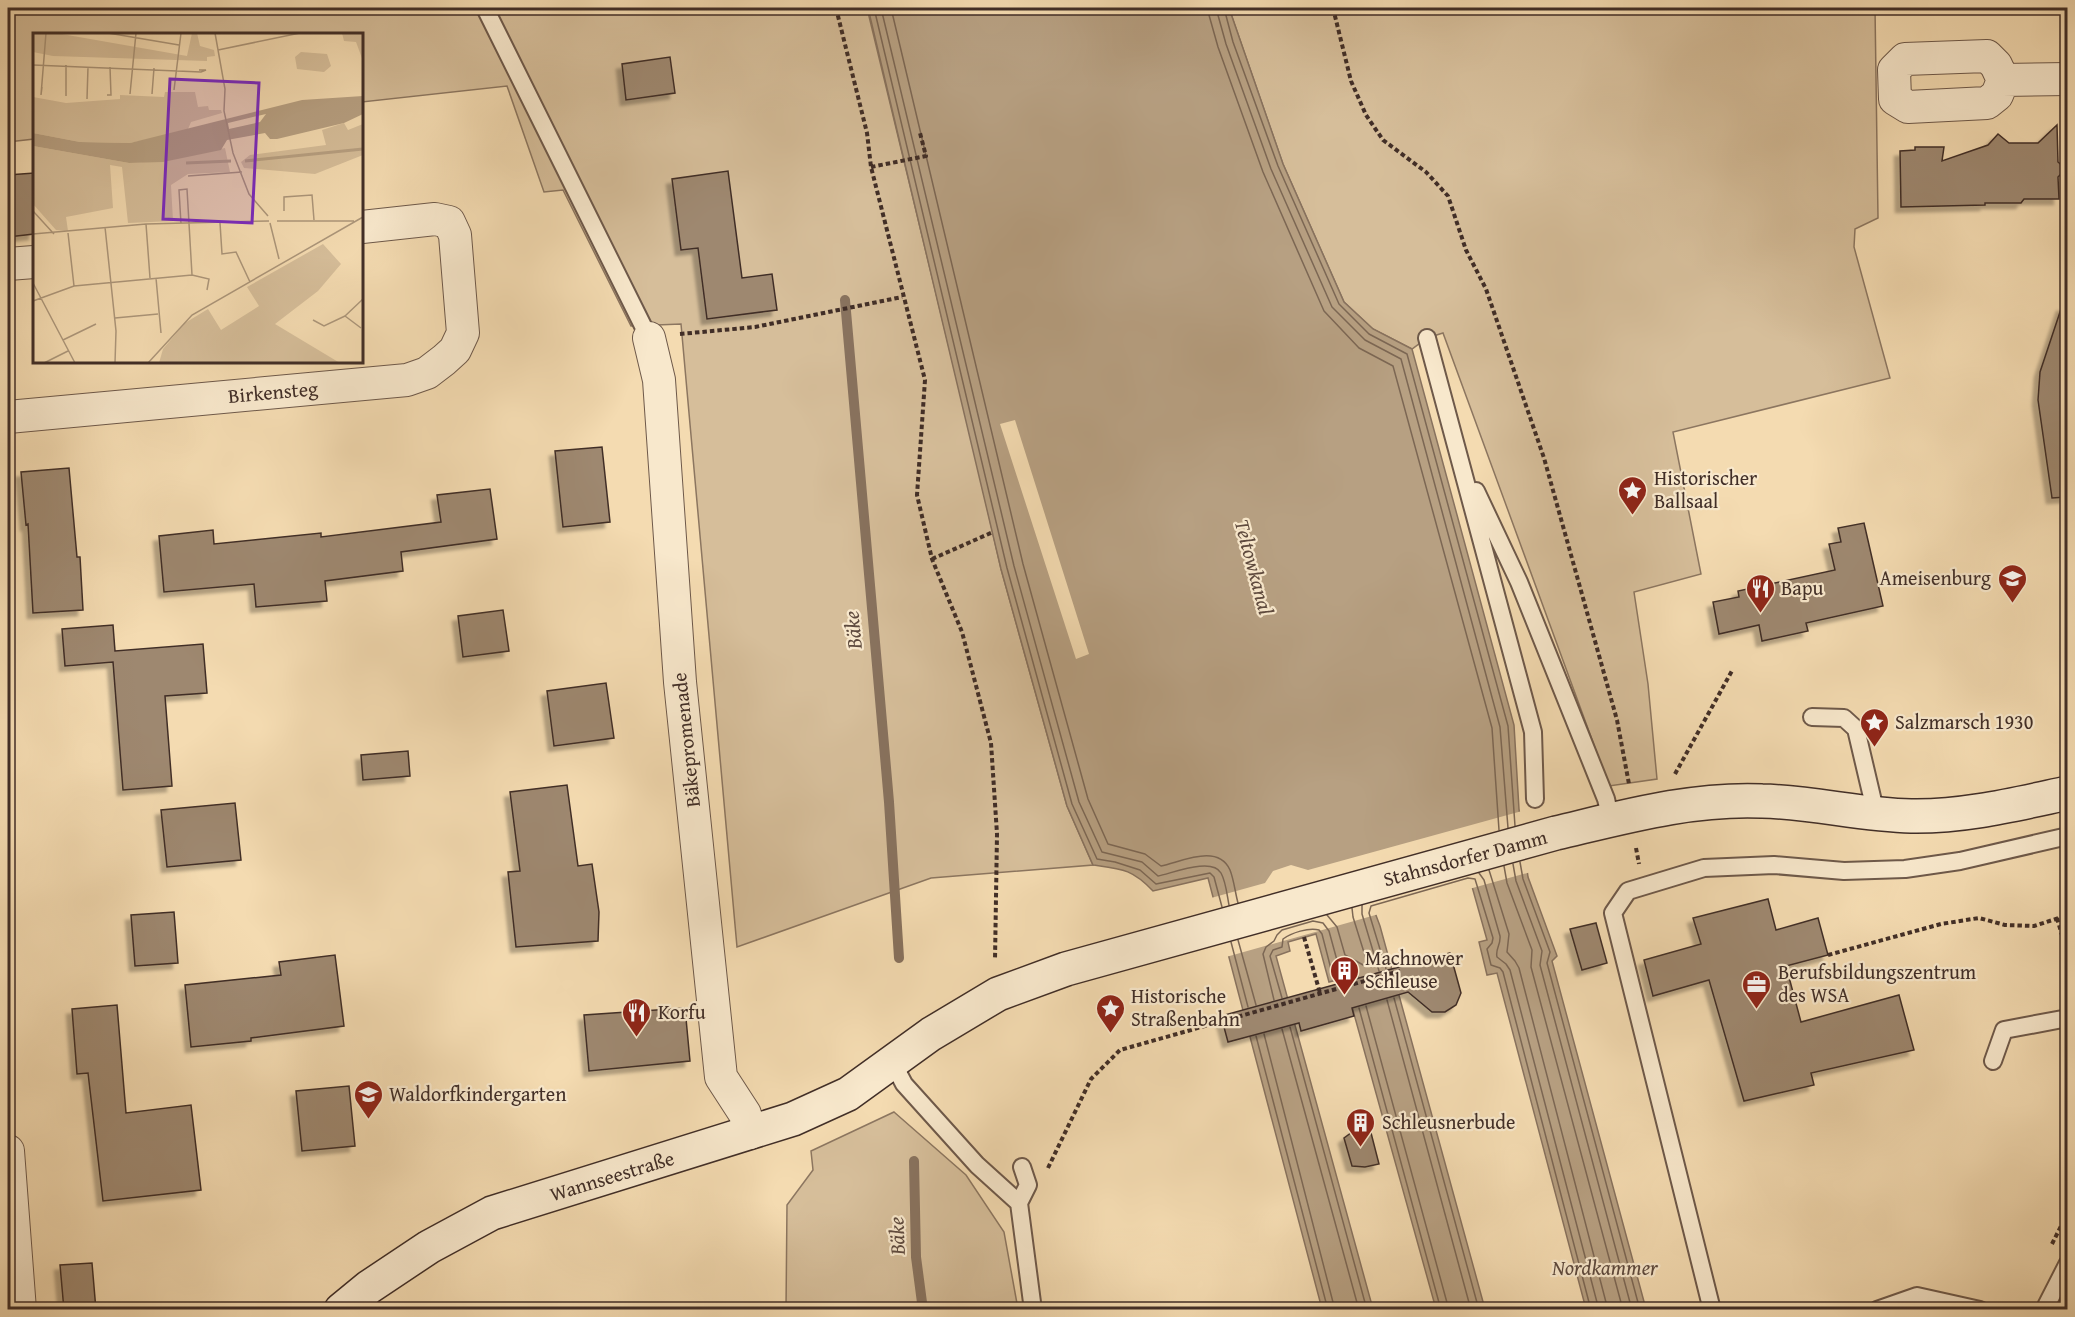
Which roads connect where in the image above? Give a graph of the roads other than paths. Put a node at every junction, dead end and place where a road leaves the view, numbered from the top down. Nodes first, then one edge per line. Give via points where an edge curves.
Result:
1 (485, 8) edge
2 (2067, 79) edge
3 (2003, 80) dead end
4 (363, 227) edge
5 (33, 262) edge
6 (8, 264) edge
7 (649, 338) joint
8 (1427, 338) dead end
9 (8, 417) edge
10 (1457, 449) junction
11 (1812, 717) dead end
12 (2067, 793) edge
13 (1535, 799) dead end
14 (1876, 814) junction
15 (1611, 820) junction
16 (2067, 836) edge
17 (2067, 1018) edge
18 (1993, 1061) dead end
19 (893, 1063) junction
20 (750, 1133) junction
21 (8, 1151) edge
22 (1022, 1167) dead end
23 (1019, 1203) junction
24 (2067, 1263) edge
25 (20, 1310) edge
26 (341, 1310) edge
27 (1034, 1310) edge
28 (1712, 1310) edge
29 (1877, 1310) edge
30 (1980, 1310) edge
31 (2044, 1310) edge

1 - 7 lane
2 - 3 street
4 - 9 street, Birkensteg via 435,219 449,222 455,235 463,333 455,350 427,373 407,380
5 - 6 street
7 - 20 street, Bäkepromenade via 659,380 680,682 721,1077 745,1114
8 - 10 lane
10 - 13 lane via 1533,732
10 - 15 lane via 1520,582
11 - 14 lane via 1844,717 1856,729
12 - 14 street, Stahnsdorfer Damm via 1964,814
14 - 15 street, Stahnsdorfer Damm via 1761,801 1675,806
15 - 19 street, Stahnsdorfer Damm via 1066,969 998,994 931,1034
16 - 28 lane via 1960,861 1905,869 1844,871 1774,865 1704,868 1628,891 1613,914
17 - 18 lane via 2004,1030
19 - 20 street, Wannseestraße via 848,1094
19 - 23 lane via 904,1084 977,1165
20 - 26 street, Wannseestraße via 492,1213 429,1247
21 - 25 street
22 - 23 lane via 1028,1185
23 - 27 lane
24 - 31 lane
29 - 30 lane via 1917,1296

